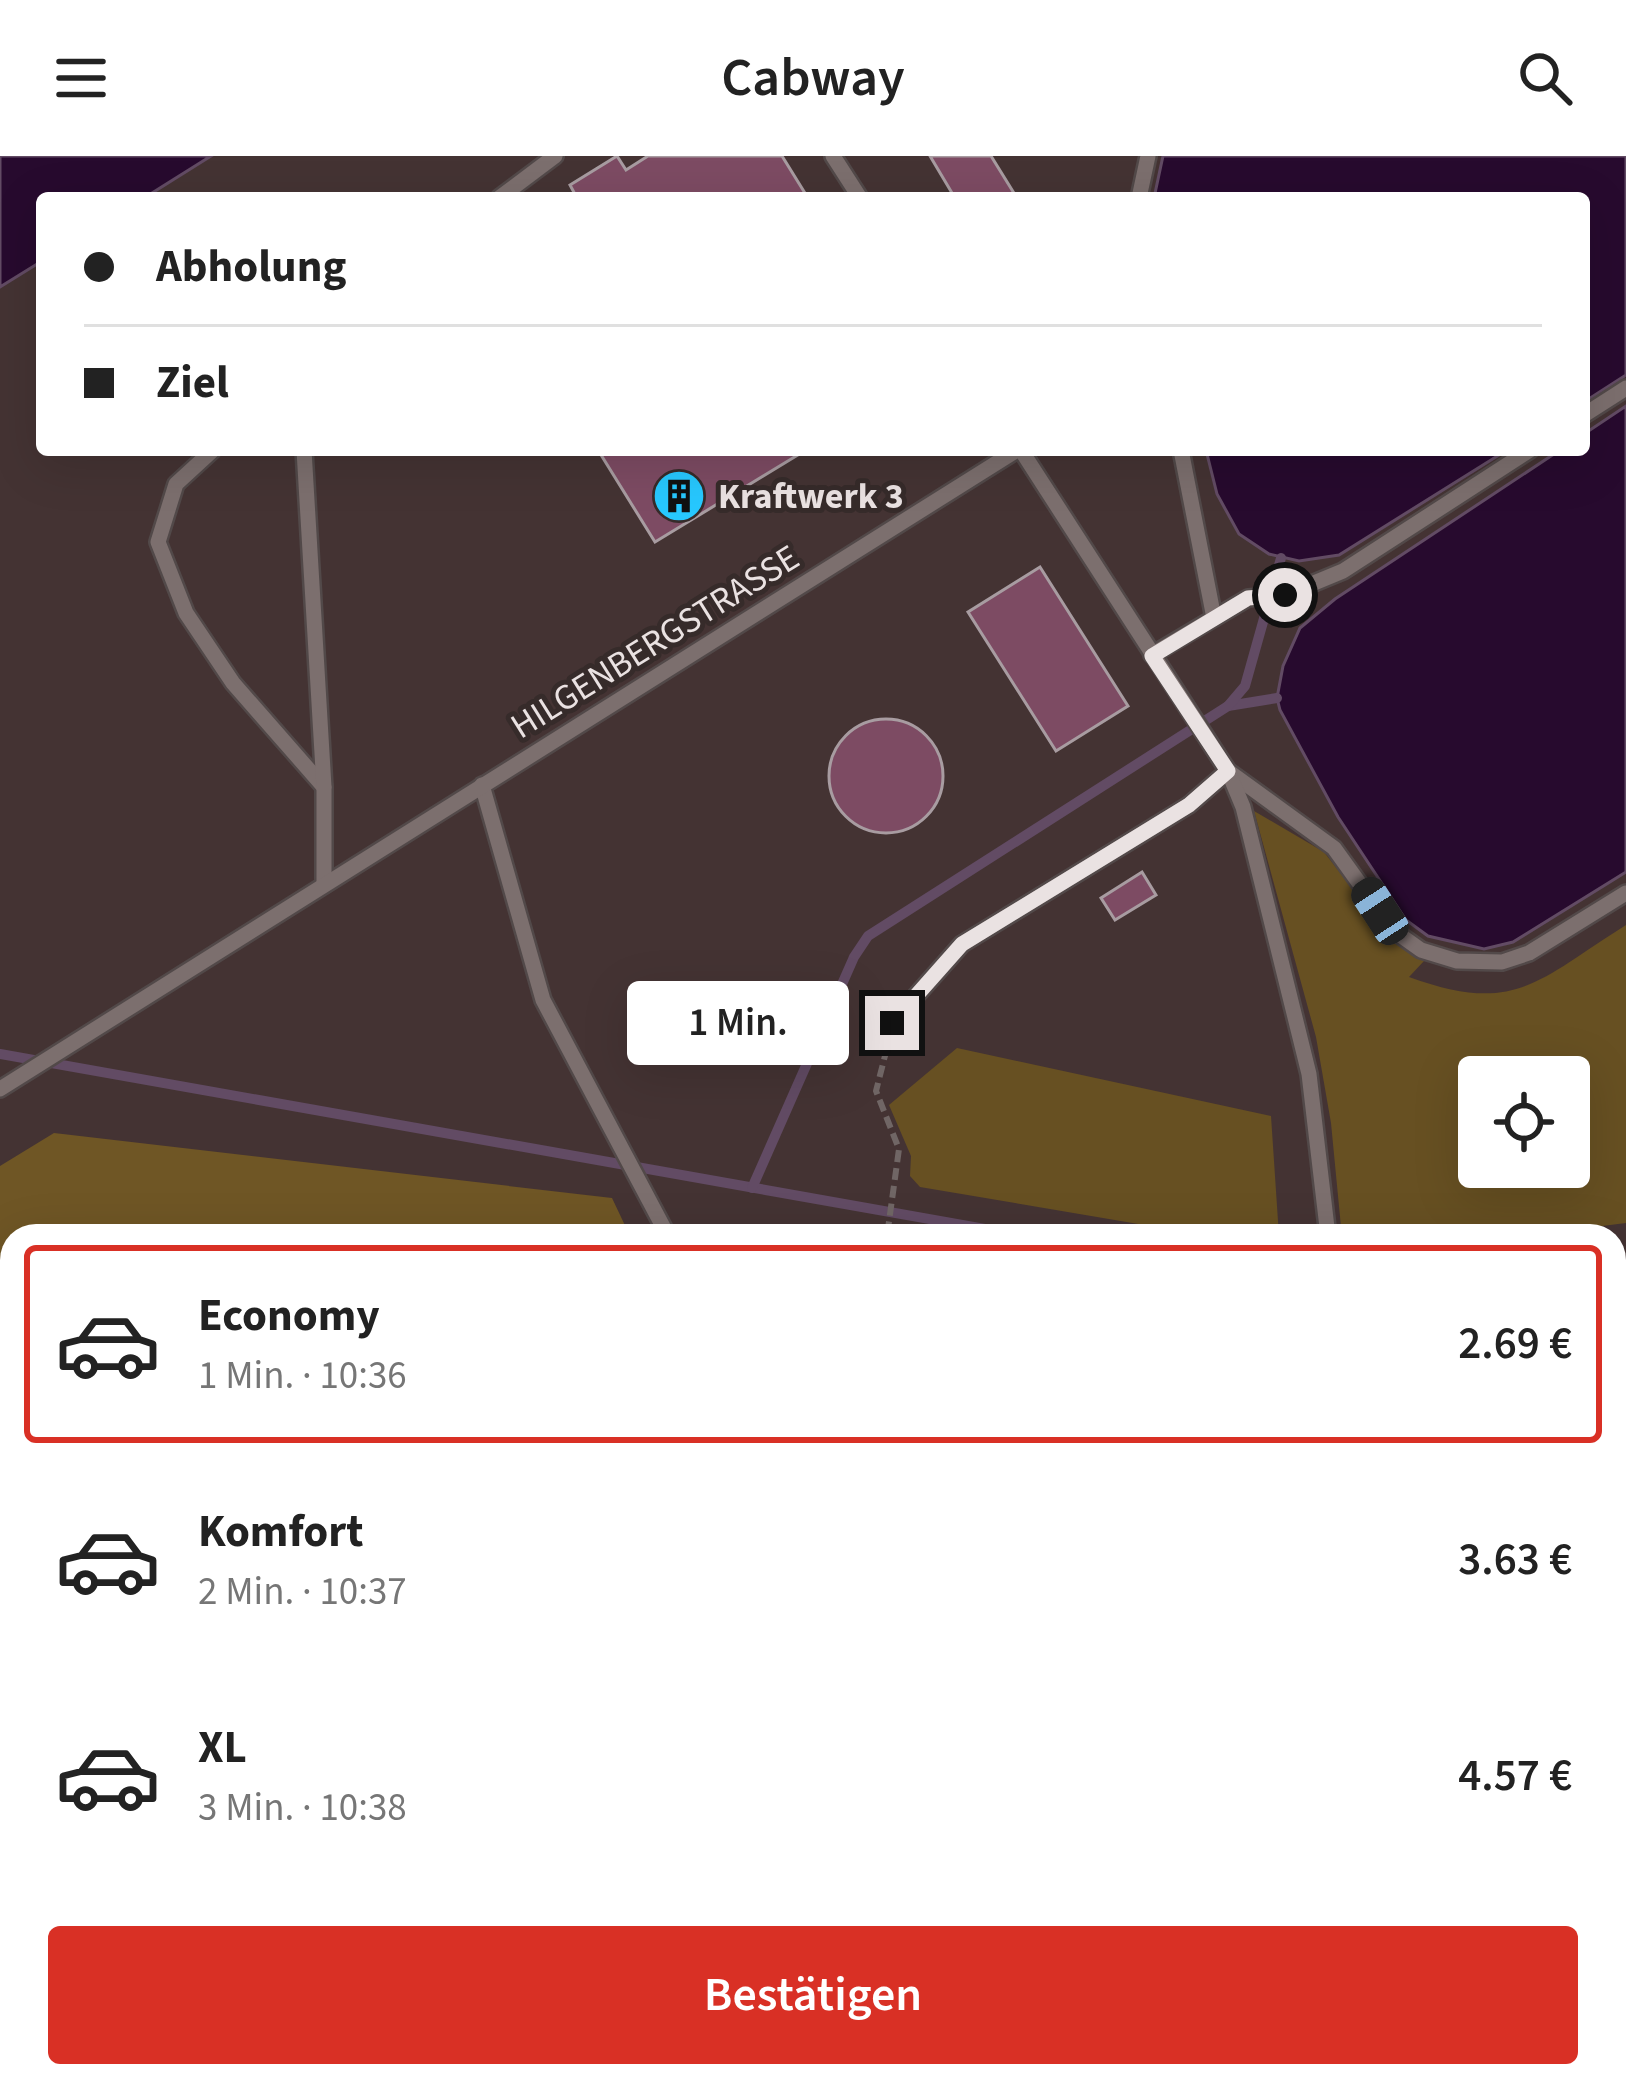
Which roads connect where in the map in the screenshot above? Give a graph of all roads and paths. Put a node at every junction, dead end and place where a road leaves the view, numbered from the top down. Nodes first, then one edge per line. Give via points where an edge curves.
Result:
1 (555, 156) edge
2 (833, 156) edge
3 (1148, 156) edge
4 (507, 192) edge
5 (856, 192) edge
6 (1140, 192) edge
7 (1626, 388) edge
8 (1590, 411) edge
9 (207, 456) edge
10 (304, 456) edge
11 (1009, 456) edge
12 (1023, 456) edge
13 (1182, 456) edge
14 (1521, 456) edge
15 (1214, 618) junction
16 (1152, 656) junction
17 (1228, 771) junction
18 (482, 785) junction
19 (324, 787) junction
20 (324, 881) junction
21 (1626, 893) edge
22 (892, 1023) joint
23 (0, 1089) edge
24 (662, 1224) edge
25 (889, 1224) edge
26 (1327, 1224) edge

1 - 4 lane
2 - 5 lane
3 - 6 lane
7 - 8 lane
9 - 19 lane via 176,484 158,542 186,613 233,683
10 - 19 lane
11 - 18 lane, HILGENBERGSTRASSE
12 - 16 lane
13 - 15 lane
14 - 15 lane via 1342,571 1285,595 1257,594
15 - 16 lane
16 - 17 lane
17 - 21 lane via 1334,848 1393,930 1457,962 1529,953
17 - 22 lane via 1189,805 962,944
17 - 26 lane via 1309,1074
18 - 20 lane, HILGENBERGSTRASSE
18 - 24 lane via 543,1000
19 - 20 lane
20 - 23 lane, HILGENBERGSTRASSE
22 - 25 path via 876,1091 899,1149

